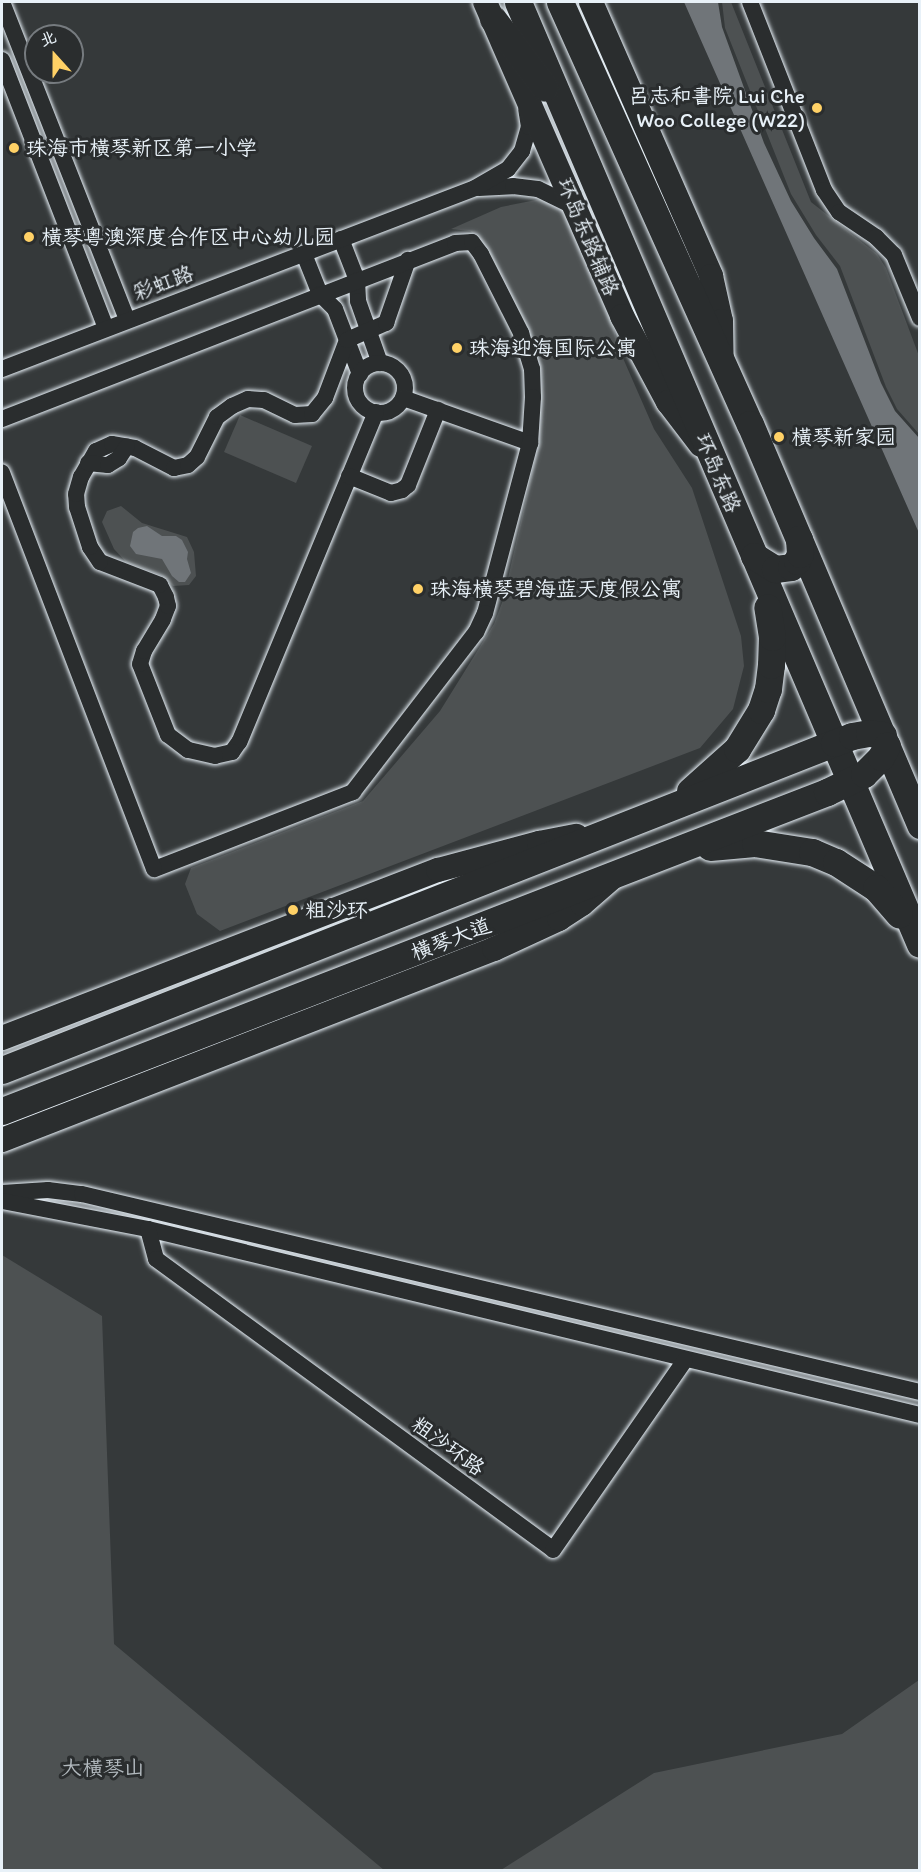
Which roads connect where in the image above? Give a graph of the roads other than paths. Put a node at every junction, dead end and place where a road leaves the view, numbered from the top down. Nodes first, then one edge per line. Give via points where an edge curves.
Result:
1 (2, 2) edge
2 (518, 2) edge
3 (560, 2) edge
4 (591, 2) edge
5 (750, 2) edge
6 (489, 10) edge
7 (2, 60) edge
8 (523, 91) junction
9 (572, 124) junction
10 (475, 188) junction
11 (577, 208) junction
12 (341, 239) junction
13 (304, 254) junction
14 (408, 260) junction
15 (357, 280) junction
16 (320, 294) junction
17 (920, 318) edge
18 (127, 320) junction
19 (106, 328) junction
20 (369, 331) junction
21 (347, 340) junction
22 (380, 363) junction
23 (722, 363) junction
24 (2, 369) edge
25 (360, 374) junction
26 (403, 398) junction
27 (438, 410) junction
28 (376, 412) junction
29 (2, 419) edge
30 (530, 443) junction
31 (713, 461) junction
32 (2, 472) edge
33 (349, 476) junction
34 (799, 539) junction
35 (758, 565) junction
36 (885, 740) junction
37 (834, 743) junction
38 (850, 782) junction
39 (657, 812) junction
40 (920, 825) edge
41 (613, 830) junction
42 (666, 855) junction
43 (615, 876) junction
44 (917, 938) edge
45 (144, 984) junction
46 (2, 1038) edge
47 (177, 1045) junction
48 (49, 1052) junction
49 (2, 1070) edge
50 (83, 1109) junction
51 (2, 1110) edge
52 (2, 1140) edge
53 (2, 1193) edge
54 (2, 1201) edge
55 (148, 1228) junction
56 (684, 1360) junction
57 (920, 1392) edge
58 (920, 1415) edge

1 - 18 street
2 - 9 main road, 环岛东路
3 - 23 main road
4 - 23 main road via 711,276 721,321
5 - 17 street via 824,190 839,212 876,237 894,255
6 - 8 main road, 环岛东路辅路
6 - 9 main road
7 - 19 street
8 - 10 street via 529,127 522,151 508,169
8 - 11 main road, 环岛东路辅路
9 - 31 main road, 环岛东路
10 - 11 street via 538,189
10 - 12 street, 彩虹路
11 - 31 main road, 环岛东路辅路 via 622,316 668,402
12 - 13 street, 彩虹路
12 - 15 street
13 - 16 street
13 - 18 street, 彩虹路
14 - 15 street
14 - 20 street via 386,323
14 - 30 street via 455,243 472,242 477,247 521,333 531,369
15 - 16 street
15 - 20 street via 358,301
16 - 21 street via 335,309
16 - 29 street
18 - 19 street, 彩虹路
19 - 24 street, 彩虹路
20 - 21 street
20 - 22 street
21 - 25 street
21 - 33 street via 326,398 312,414 295,415 264,400 248,399 217,417 197,457 188,465 174,468 127,446 112,444 96,452 87,463 76,494 90,547 100,562 160,585 166,597 168,606 163,619 140,664 168,735 188,750 215,756 232,752 239,742
22 - 25 street
22 - 26 street via 401,374
23 - 34 main road
25 - 28 street via 355,389 357,397
26 - 27 street
26 - 28 street via 392,410
27 - 30 street
27 - 33 street via 408,485 402,490 391,493
28 - 33 street
30 - 32 street via 485,613 476,632 353,792 154,869
31 - 35 main road, 环岛东路
34 - 35 main road via 800,554 791,567
34 - 36 main road
35 - 37 main road, 环岛东路
35 - 39 main road via 772,637 768,689 761,710 737,749 715,771
36 - 37 main road, 横琴大道 via 869,733
36 - 38 main road, 横琴大道 via 874,765
36 - 40 main road
37 - 38 main road, 环岛东路
37 - 39 main road, 横琴大道
38 - 42 main road, 横琴大道
38 - 44 main road, 环岛东路
39 - 41 main road, 横琴大道
39 - 42 main road via 673,829 675,846
41 - 45 main road via 538,843 438,870
41 - 48 main road, 横琴大道
42 - 43 main road, 横琴大道
42 - 44 main road via 755,843 812,852 836,862 876,888
43 - 47 main road, 横琴大道
43 - 50 main road via 559,919 494,949
45 - 46 main road
45 - 48 main road
47 - 50 main road
47 - 51 main road, 横琴大道
48 - 49 main road, 横琴大道
50 - 52 main road
53 - 57 street via 40,1190 82,1194
54 - 55 street
55 - 56 street
55 - 56 street, 粗沙环路 via 156,1259 553,1550
56 - 58 street

